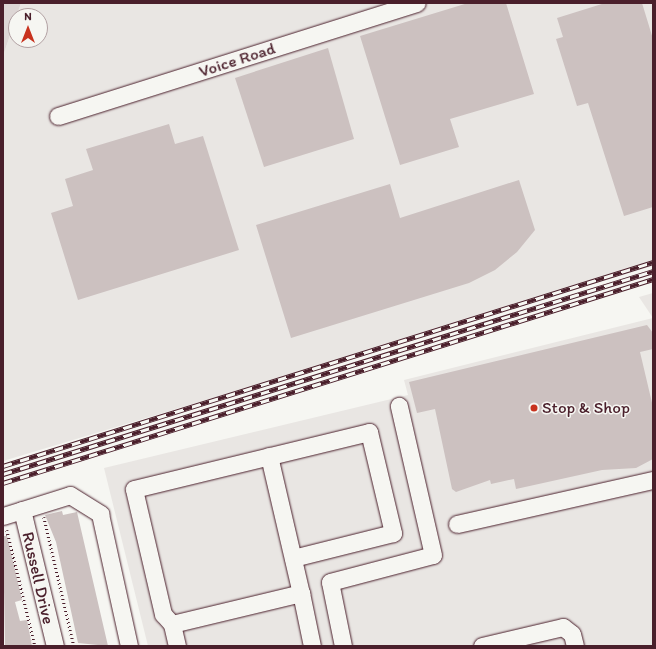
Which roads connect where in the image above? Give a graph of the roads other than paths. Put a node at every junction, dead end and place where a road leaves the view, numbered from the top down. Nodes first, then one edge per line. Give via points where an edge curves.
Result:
1 (417, 3) edge
2 (58, 116) dead end
3 (399, 406) dead end
4 (269, 456) junction
5 (653, 480) edge
6 (22, 510) junction
7 (4, 519) edge
8 (457, 524) dead end
9 (292, 558) junction
10 (301, 593) junction
11 (172, 624) junction
12 (308, 626) junction
13 (332, 644) edge
14 (54, 646) edge
15 (129, 646) edge
16 (177, 646) edge
17 (312, 646) edge
18 (482, 646) edge
19 (575, 646) edge

1 - 2 street, Voice Road
3 - 13 street via 433,555 330,582
4 - 9 street
4 - 9 street via 369,432 393,534
4 - 11 street via 134,489 163,614
5 - 8 street
6 - 7 street
6 - 14 street, Russell Drive
6 - 15 street via 70,495 100,514
9 - 10 street
10 - 11 street
10 - 12 street
11 - 16 street
12 - 13 street via 321,633
12 - 17 street
18 - 19 street via 563,626 572,634

